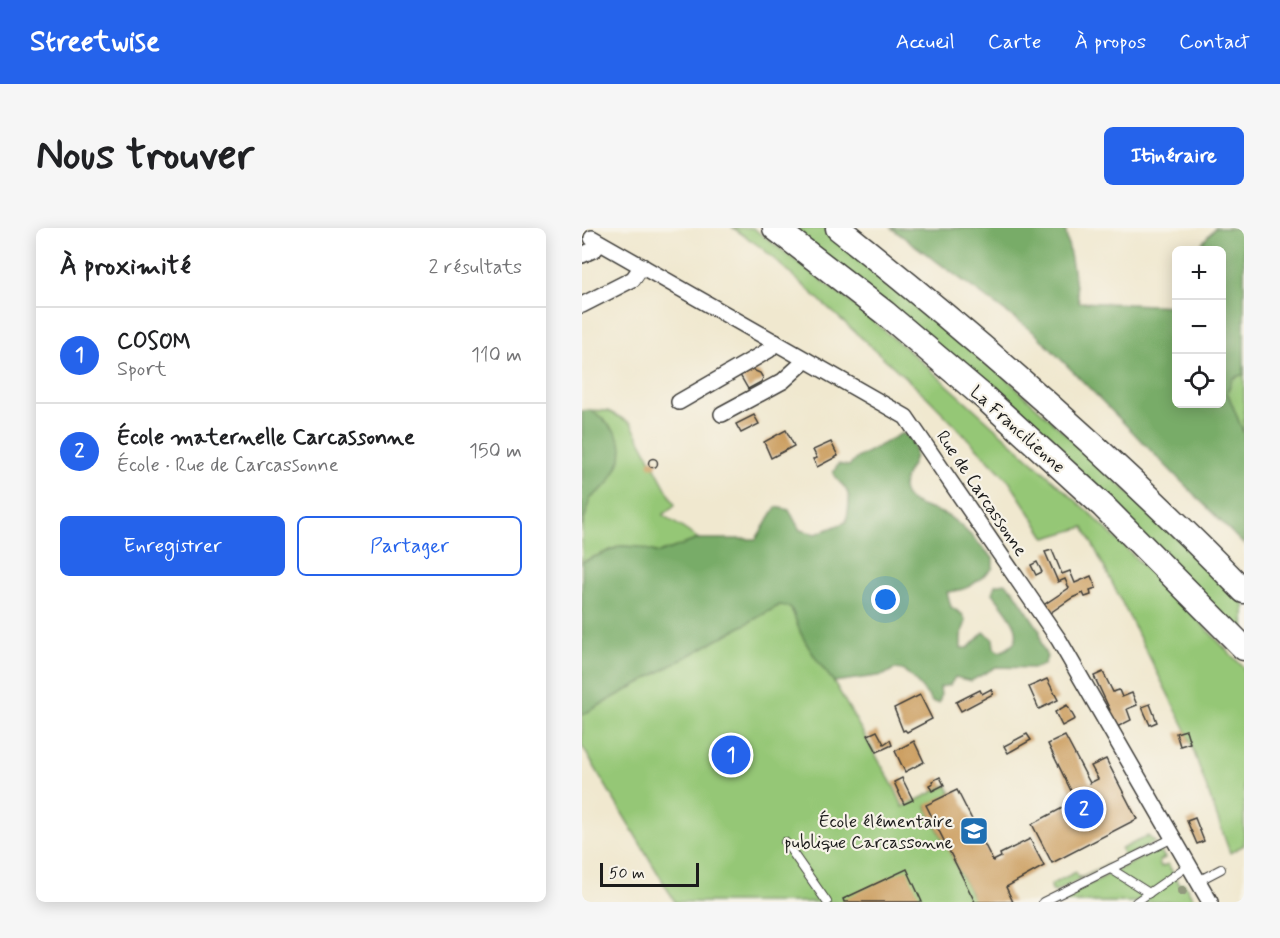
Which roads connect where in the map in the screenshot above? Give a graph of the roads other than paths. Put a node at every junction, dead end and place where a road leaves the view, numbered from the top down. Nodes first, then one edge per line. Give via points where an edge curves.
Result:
1 (775, 228) edge
2 (838, 228) edge
3 (582, 255) edge
4 (642, 266) junction
5 (582, 305) edge
6 (775, 342) junction
7 (806, 360) junction
8 (679, 402) dead end
9 (722, 414) dead end
10 (1244, 591) edge
11 (1244, 648) edge
12 (1173, 838) junction
13 (785, 842) dead end
14 (1189, 865) junction
15 (1111, 869) junction
16 (1221, 869) dead end
17 (1198, 881) junction
18 (1149, 893) junction
19 (827, 902) edge
20 (1043, 902) edge
21 (1136, 902) edge
22 (1210, 902) edge

1 - 11 highway, La Francilienne via 885,313 985,398 1103,506
2 - 10 highway via 1005,365 1126,475
3 - 4 street, Rue de Carcassonne via 595,249 596,240
4 - 5 street via 633,279
4 - 6 street, Rue de Carcassonne
6 - 7 street, Rue de Carcassonne
6 - 8 street via 769,350
7 - 9 street via 783,381
7 - 12 street, Rue de Carcassonne via 906,417 1059,640
12 - 14 street, Rue de Carcassonne
12 - 15 lane
13 - 19 lane
14 - 17 street, Rue de Carcassonne
14 - 18 lane
15 - 18 lane
15 - 20 lane
16 - 17 lane
17 - 22 street, Rue de Carcassonne
18 - 21 lane

